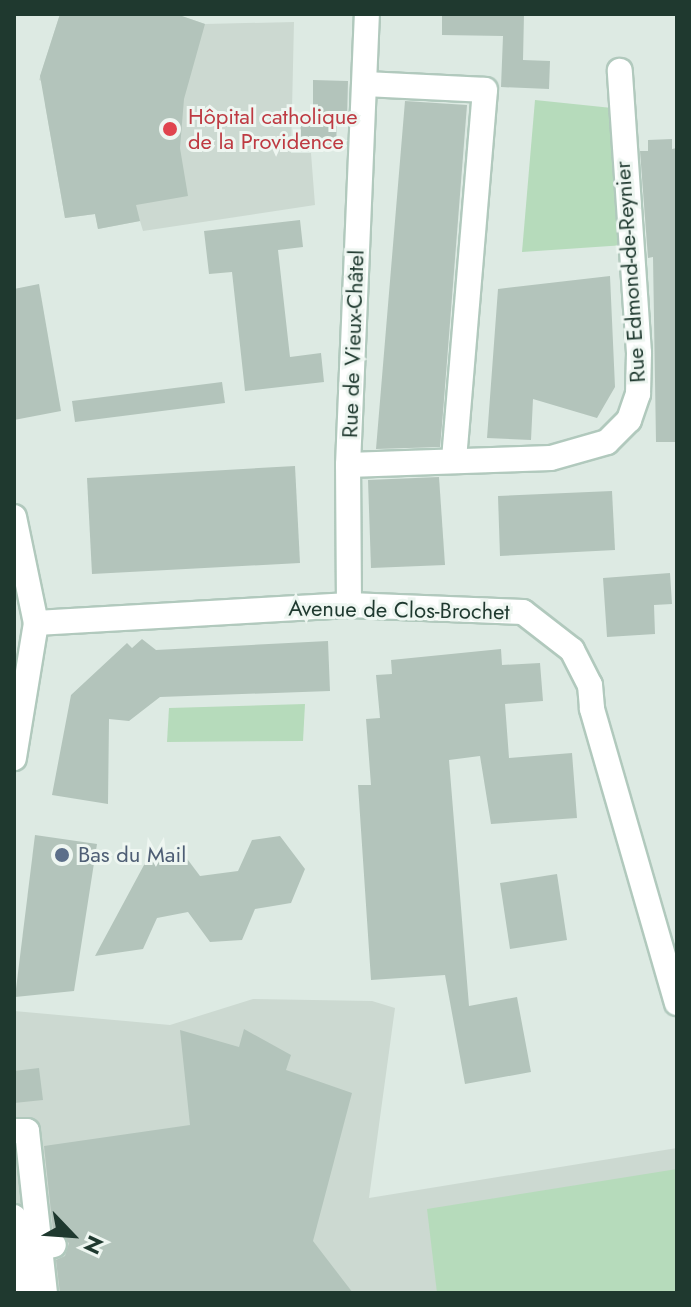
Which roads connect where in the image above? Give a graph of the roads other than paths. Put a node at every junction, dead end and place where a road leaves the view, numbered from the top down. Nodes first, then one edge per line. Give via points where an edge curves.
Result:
1 (367, 14) edge
2 (620, 71) dead end
3 (367, 84) junction
4 (454, 459) junction
5 (348, 465) junction
6 (14, 517) edge
7 (349, 605) junction
8 (36, 623) junction
9 (14, 758) edge
10 (677, 1003) edge
11 (14, 1131) edge
12 (14, 1217) edge
13 (25, 1293) edge
14 (45, 1293) edge

1 - 3 street, Rue de Vieux-Châtel
2 - 4 street, Rue Edmond-de-Reynier via 639,353 638,394 629,420 607,442 551,458
3 - 4 street via 485,90
3 - 5 street, Rue de Vieux-Châtel via 357,199 355,381
4 - 5 street, Rue Edmond-de-Reynier
5 - 7 street, Rue de Vieux-Châtel
6 - 8 street
7 - 8 street, Avenue de Clos-Brochet
7 - 10 street, Avenue de Clos-Brochet via 523,612 572,650 590,685 592,709
8 - 9 street
11 - 14 street via 27,1131 47,1247
12 - 13 street

